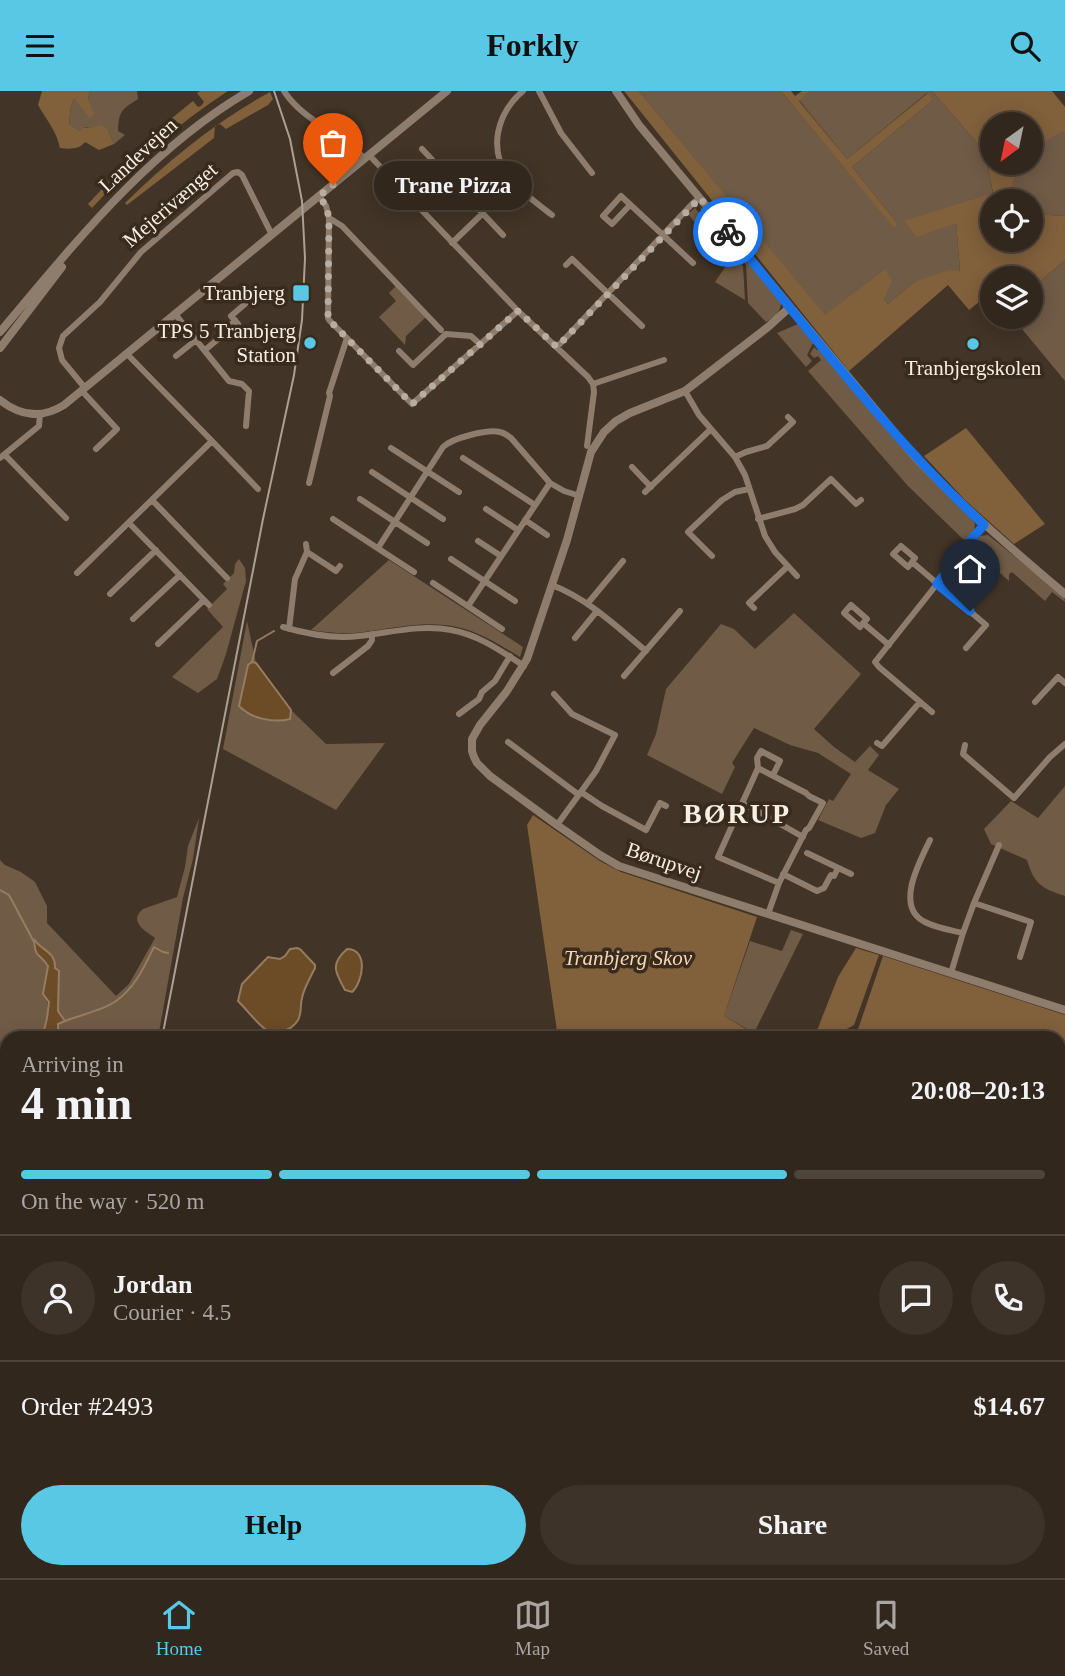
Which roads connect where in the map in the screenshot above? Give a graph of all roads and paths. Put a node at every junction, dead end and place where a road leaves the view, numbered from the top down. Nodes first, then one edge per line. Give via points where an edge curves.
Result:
1 (249, 91) edge
2 (284, 91) edge
3 (447, 91) edge
4 (523, 91) edge
5 (539, 91) edge
6 (616, 91) edge
7 (422, 149) dead end
8 (367, 157) junction
9 (592, 173) dead end
10 (319, 196) junction
11 (700, 198) junction
12 (630, 205) junction
13 (483, 213) junction
14 (552, 215) dead end
15 (329, 218) junction
16 (90, 227) junction
17 (272, 235) junction
18 (503, 235) dead end
19 (663, 235) junction
20 (452, 243) junction
21 (692, 263) dead end
22 (566, 265) dead end
23 (608, 293) junction
24 (245, 304) dead end
25 (790, 307) junction
26 (518, 311) junction
27 (175, 314) junction
28 (642, 326) dead end
29 (441, 330) dead end
30 (0, 332) edge
31 (348, 338) junction
32 (196, 339) junction
33 (481, 345) junction
34 (557, 347) junction
35 (0, 348) edge
36 (205, 350) junction
37 (399, 351) dead end
38 (127, 354) junction
39 (176, 356) dead end
40 (664, 360) dead end
41 (593, 384) junction
42 (83, 390) junction
43 (685, 390) junction
44 (0, 400) edge
45 (40, 414) junction
46 (238, 414) dead end
47 (247, 415) junction
48 (788, 417) dead end
49 (246, 426) dead end
50 (711, 429) junction
51 (212, 442) junction
52 (587, 446) dead end
53 (391, 448) dead end
54 (96, 449) dead end
55 (2, 456) edge
56 (735, 457) junction
57 (463, 458) dead end
58 (632, 467) dead end
59 (427, 471) junction
60 (372, 472) dead end
61 (309, 483) dead end
62 (550, 483) junction
63 (258, 489) dead end
64 (749, 489) junction
65 (460, 492) dead end
66 (580, 496) junction
67 (410, 497) junction
68 (359, 499) dead end
69 (152, 500) junction
70 (861, 500) dead end
71 (535, 505) junction
72 (485, 509) dead end
73 (66, 518) dead end
74 (333, 519) dead end
75 (443, 519) dead end
76 (758, 519) junction
77 (525, 520) junction
78 (394, 522) junction
79 (129, 523) junction
80 (984, 525) junction
81 (518, 530) junction
82 (547, 535) dead end
83 (478, 541) dead end
84 (426, 543) dead end
85 (306, 544) dead end
86 (377, 548) junction
87 (156, 550) junction
88 (307, 552) junction
89 (501, 556) junction
90 (712, 556) dead end
91 (451, 559) dead end
92 (623, 561) dead end
93 (912, 562) dead end
94 (340, 566) dead end
95 (788, 566) junction
96 (414, 572) dead end
97 (77, 573) dead end
98 (180, 575) junction
99 (797, 576) dead end
100 (227, 578) dead end
101 (485, 581) junction
102 (433, 583) dead end
103 (937, 584) junction
104 (552, 585) junction
105 (110, 594) dead end
106 (1065, 594) edge
107 (515, 600) dead end
108 (588, 603) junction
109 (468, 606) junction
110 (754, 608) dead end
111 (597, 611) junction
112 (680, 611) dead end
113 (133, 619) dead end
114 (863, 623) dead end
115 (502, 629) dead end
116 (372, 634) junction
117 (575, 638) dead end
118 (158, 645) dead end
119 (888, 646) junction
120 (966, 648) dead end
121 (646, 651) junction
122 (510, 656) junction
123 (524, 666) junction
124 (333, 673) dead end
125 (624, 676) dead end
126 (1065, 683) edge
127 (554, 694) dead end
128 (920, 702) junction
129 (1035, 702) dead end
130 (932, 712) dead end
131 (458, 714) dead end
132 (508, 742) dead end
133 (877, 743) dead end
134 (1065, 744) edge
135 (965, 745) dead end
136 (758, 768) junction
137 (773, 775) junction
138 (580, 793) junction
139 (743, 804) junction
140 (666, 806) dead end
141 (556, 825) junction
142 (803, 837) junction
143 (930, 840) dead end
144 (999, 845) dead end
145 (807, 853) dead end
146 (838, 868) junction
147 (783, 874) junction
148 (851, 874) dead end
149 (779, 883) junction
150 (974, 903) junction
151 (768, 914) junction
152 (963, 933) junction
153 (1020, 957) dead end
154 (951, 973) junction
155 (1065, 1010) edge

1 - 16 street, Landevejen via 169,148
2 - 8 street via 307,116
3 - 8 street
4 - 14 street via 502,115 499,159 509,178
5 - 9 street via 561,133
6 - 11 street
7 - 13 street
8 - 10 street
8 - 20 street
10 - 15 street
10 - 17 street
11 - 19 street
11 - 25 street
12 - 12 street via 612,224 603,216 621,196
12 - 19 street
13 - 18 street
13 - 20 street
15 - 29 street via 342,226
15 - 31 street via 328,317
16 - 30 street, Landevejen
16 - 35 street, Landevejen
17 - 27 street
17 - 42 street, Mejerivænget via 242,174 233,173 141,252 100,302 63,336 62,360
19 - 21 street
19 - 23 street
20 - 26 street
22 - 23 street via 572,259
23 - 28 street
23 - 34 street
24 - 36 street via 231,316 236,322
25 - 43 street, Børupvej
25 - 80 street via 915,457
26 - 33 street
26 - 34 street
27 - 32 street
27 - 38 street
31 - 33 street via 412,404
31 - 61 street via 329,393
32 - 36 street
32 - 39 street
33 - 37 street via 471,336 446,334 413,365
34 - 41 street
36 - 47 street via 229,381 249,391
38 - 42 street
38 - 51 street
40 - 41 street
41 - 52 street
42 - 45 street via 57,409
42 - 54 street via 117,429
43 - 50 street
43 - 66 street, Børupvej via 630,413 604,432 591,452
44 - 45 street via 18,412
45 - 55 street via 39,426
46 - 47 street
47 - 49 street
48 - 56 street via 793,422 767,446
50 - 56 street
50 - 58 street via 648,490
51 - 63 street
51 - 69 street
53 - 59 street
55 - 73 street
56 - 64 street
57 - 71 street
59 - 62 street via 454,439 499,432 510,438
59 - 65 street
59 - 67 street
60 - 67 street
62 - 66 street
62 - 71 street
64 - 76 street
64 - 90 street via 728,495 688,531
66 - 104 street, Børupvej
67 - 75 street
67 - 78 street
68 - 78 street
69 - 79 street
69 - 100 street
70 - 76 street via 856,504 831,479 803,505
71 - 77 street
72 - 81 street
74 - 86 street
76 - 95 street via 769,544
77 - 81 street
77 - 82 street
78 - 84 street
78 - 86 street
79 - 87 street
79 - 97 street
80 - 103 street
80 - 106 street
81 - 89 street
83 - 89 street
85 - 88 street
86 - 96 street
87 - 98 street
87 - 105 street
88 - 94 street via 336,571
88 - 116 street via 295,579 286,628 337,637
89 - 101 street
91 - 101 street
92 - 108 street
93 - 103 street
95 - 99 street
95 - 110 street via 749,603
98 - 113 street
98 - 118 street via 206,602
101 - 107 street
101 - 109 street
102 - 109 street
103 - 119 street
103 - 120 street via 986,625
104 - 108 street
104 - 123 street, Børupvej
108 - 111 street
109 - 115 street
111 - 117 street
111 - 121 street
112 - 121 street
114 - 119 street
116 - 122 street via 450,629 486,641
116 - 124 street via 368,646
119 - 128 street via 875,662
121 - 125 street
122 - 123 street
122 - 131 street via 479,699
123 - 141 street, Børupvej via 475,732 472,751 490,776
126 - 129 street via 1058,677
127 - 138 street via 572,714 615,735
128 - 130 street
128 - 133 street via 881,746
132 - 138 street, Børupvej
134 - 135 street via 1014,798 963,754
136 - 137 street
136 - 137 street via 761,751 780,761
136 - 139 street, Børupvej
137 - 142 street via 822,803
138 - 140 street, Børupvej via 646,830 660,803
138 - 141 street
139 - 142 street
139 - 149 street, Børupvej via 718,857
141 - 151 street, Børupvej via 619,866
142 - 147 street
143 - 152 street via 912,879 912,909 924,922
144 - 150 street
145 - 146 street
146 - 147 street via 817,891
146 - 148 street
147 - 149 street
149 - 151 street
150 - 152 street
150 - 153 street via 1031,922
151 - 154 street, Børupvej
152 - 154 street
154 - 155 street, Børupvej

